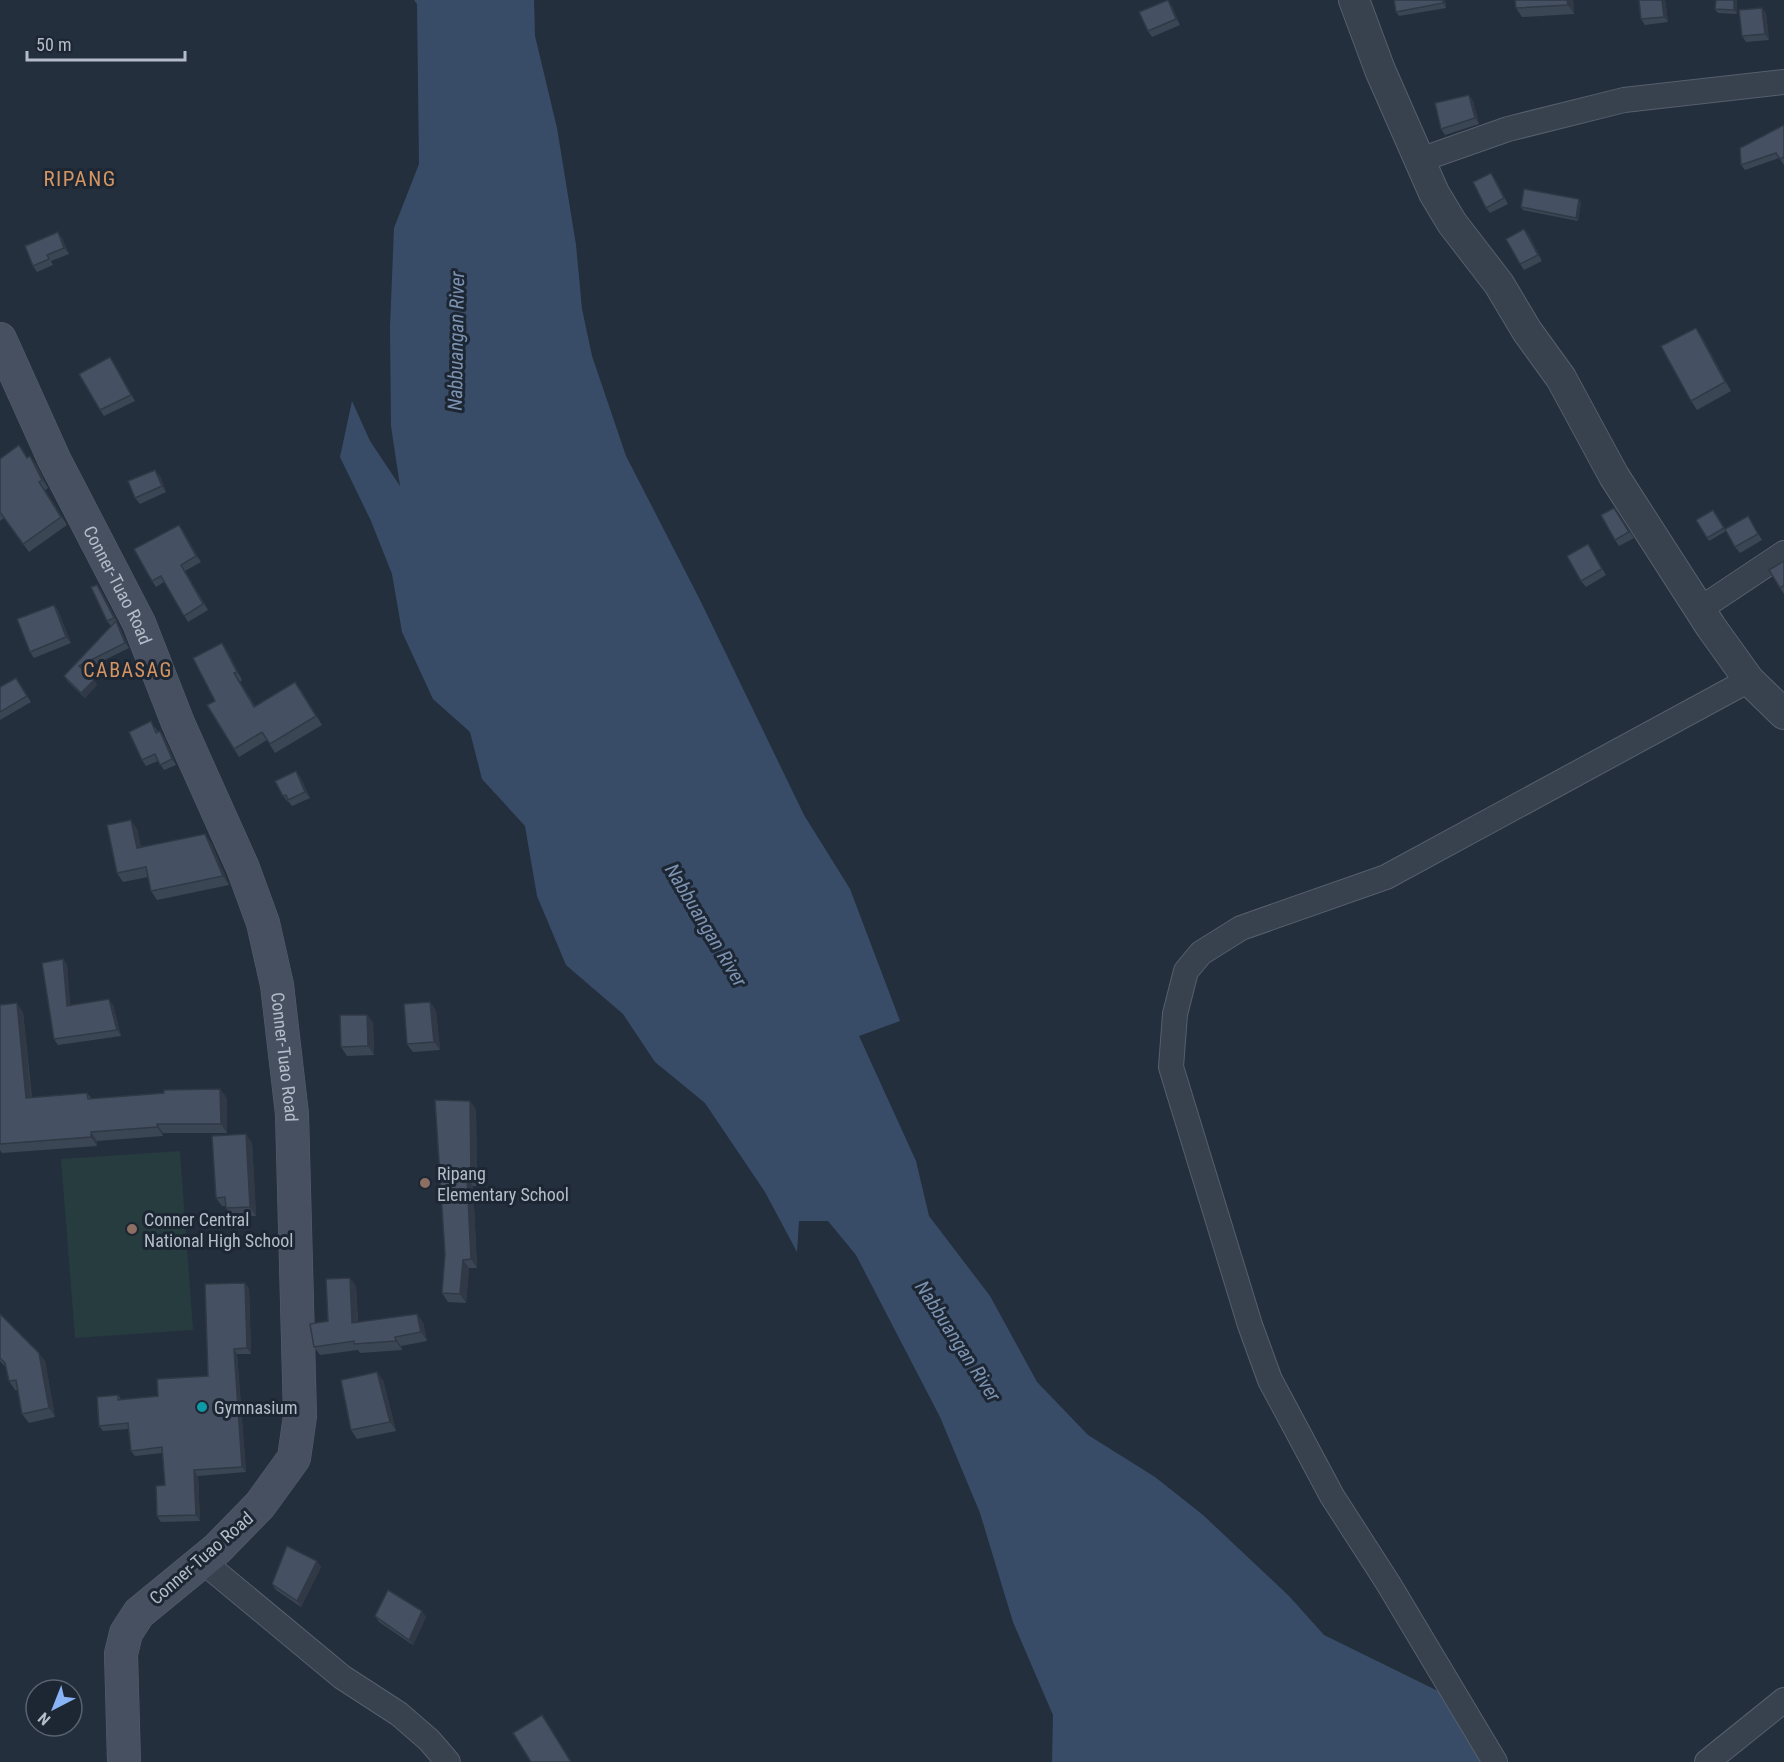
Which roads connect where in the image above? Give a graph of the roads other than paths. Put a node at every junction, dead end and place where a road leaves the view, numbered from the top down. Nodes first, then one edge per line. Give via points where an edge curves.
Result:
1 (1354, 0) edge
2 (1784, 82) edge
3 (1420, 160) junction
4 (0, 339) edge
5 (1784, 553) edge
6 (1700, 609) junction
7 (1749, 680) junction
8 (1784, 714) edge
9 (201, 1560) junction
10 (1784, 1700) edge
11 (124, 1762) edge
12 (448, 1762) edge
13 (1495, 1762) edge
14 (1707, 1762) edge

1 - 3 street
2 - 3 street via 1624,100 1508,129
3 - 6 street via 1452,223 1499,284 1561,378 1614,476
4 - 9 main road, Conner-Tuao Road via 54,459 139,622 178,723 243,868 263,923 277,985 292,1114 300,1416 294,1458 260,1506
5 - 6 street
6 - 7 street
7 - 8 street
7 - 13 street via 1386,877 1241,928 1201,952 1186,971 1175,1014 1171,1067 1270,1380 1332,1496
9 - 11 main road, Conner-Tuao Road via 139,1613 126,1633 121,1654
9 - 12 street via 342,1677 399,1714
10 - 14 street

